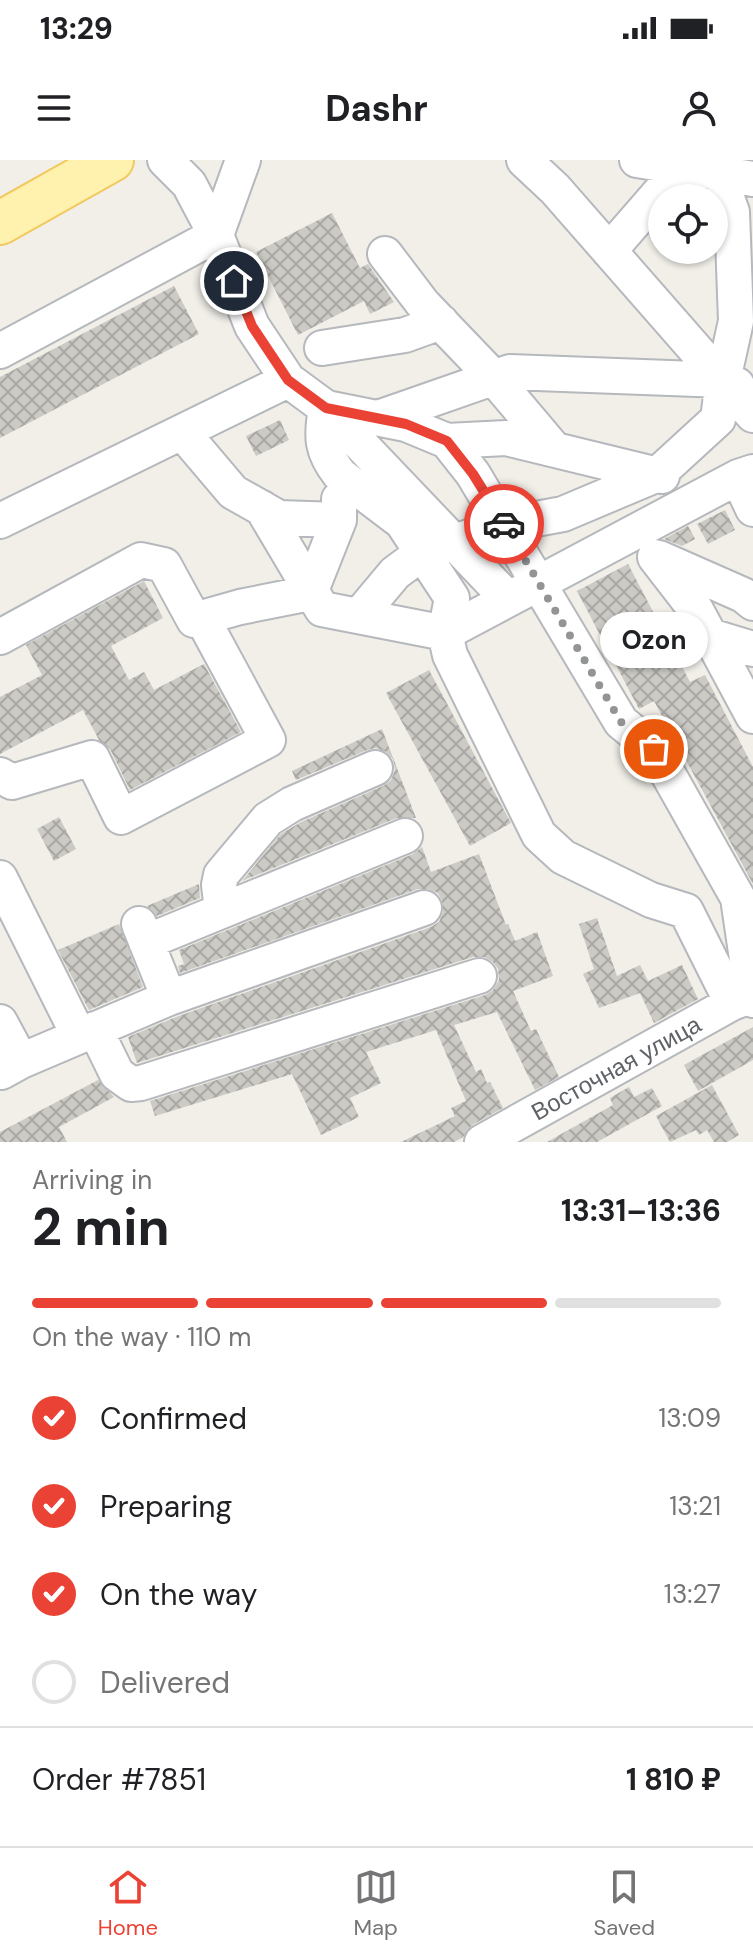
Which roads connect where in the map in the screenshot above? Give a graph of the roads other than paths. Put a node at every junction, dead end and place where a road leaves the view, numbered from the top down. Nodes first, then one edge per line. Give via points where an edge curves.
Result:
1 (112, 160) edge
2 (165, 160) edge
3 (243, 160) edge
4 (524, 160) edge
5 (637, 160) edge
6 (682, 167) junction
7 (718, 173) junction
8 (753, 179) edge
9 (0, 223) edge
10 (216, 235) junction
11 (609, 251) junction
12 (385, 254) dead end
13 (441, 322) junction
14 (322, 348) dead end
15 (0, 351) edge
16 (494, 378) junction
17 (288, 380) junction
18 (738, 385) edge
19 (326, 408) junction
20 (753, 415) edge
21 (378, 418) junction
22 (183, 433) junction
23 (447, 441) junction
24 (554, 449) junction
25 (658, 474) junction
26 (746, 474) edge
27 (340, 475) junction
28 (704, 495) junction
29 (248, 500) junction
30 (753, 509) edge
31 (339, 520) junction
32 (0, 521) edge
33 (504, 525) junction
34 (618, 541) junction
35 (455, 544) junction
36 (422, 553) junction
37 (655, 557) junction
38 (540, 583) junction
39 (305, 594) junction
40 (508, 599) junction
41 (753, 603) edge
42 (359, 616) junction
43 (202, 618) junction
44 (445, 633) junction
45 (710, 636) junction
46 (0, 637) edge
47 (753, 649) edge
48 (753, 716) edge
49 (375, 768) dead end
50 (0, 775) edge
51 (405, 836) dead end
52 (0, 878) edge
53 (424, 908) dead end
54 (222, 910) junction
55 (479, 976) dead end
56 (169, 998) junction
57 (745, 999) edge
58 (0, 1022) edge
59 (87, 1033) junction
60 (10, 1066) edge
61 (482, 1142) edge

1 - 9 main road
2 - 10 street via 189,184
3 - 10 street
4 - 11 street
5 - 6 street
6 - 7 street
6 - 11 street
7 - 8 street
7 - 18 street via 732,212
10 - 15 street
10 - 17 street via 252,326
11 - 18 street
12 - 13 street
13 - 14 street via 405,335
13 - 16 street
16 - 18 street via 510,372
16 - 21 street
16 - 24 street
17 - 19 street
17 - 22 street
18 - 20 street
18 - 25 street via 718,419
19 - 21 street
19 - 27 street via 321,437
19 - 35 street
21 - 23 street
22 - 29 street
22 - 32 street
23 - 24 street via 506,438
23 - 33 street
24 - 25 street
25 - 28 street
25 - 33 street via 563,514
26 - 28 street
26 - 30 street
27 - 31 street
27 - 36 street via 402,522
28 - 34 street
29 - 31 street via 279,518
29 - 39 street
31 - 39 street
33 - 35 street
33 - 38 street
34 - 37 street
34 - 38 street
35 - 36 street
35 - 40 street
36 - 42 street via 395,573
36 - 44 street via 452,598
37 - 41 street
37 - 45 street
38 - 40 street
38 - 57 street via 621,722 654,749 738,898
39 - 42 street via 322,609
39 - 43 street
40 - 44 street
42 - 44 street
43 - 46 street via 194,620 164,565 141,560
43 - 50 street via 268,740 121,817 92,758 12,782
44 - 57 street via 450,655 539,835 563,857 686,911
45 - 47 street
45 - 48 street
49 - 54 street via 268,819 221,875
51 - 54 street
52 - 59 street
53 - 56 street
54 - 56 street via 143,933
55 - 59 street via 141,1083 131,1084 117,1074
56 - 59 street
57 - 61 street, Восточная улица
58 - 60 street
59 - 60 street

